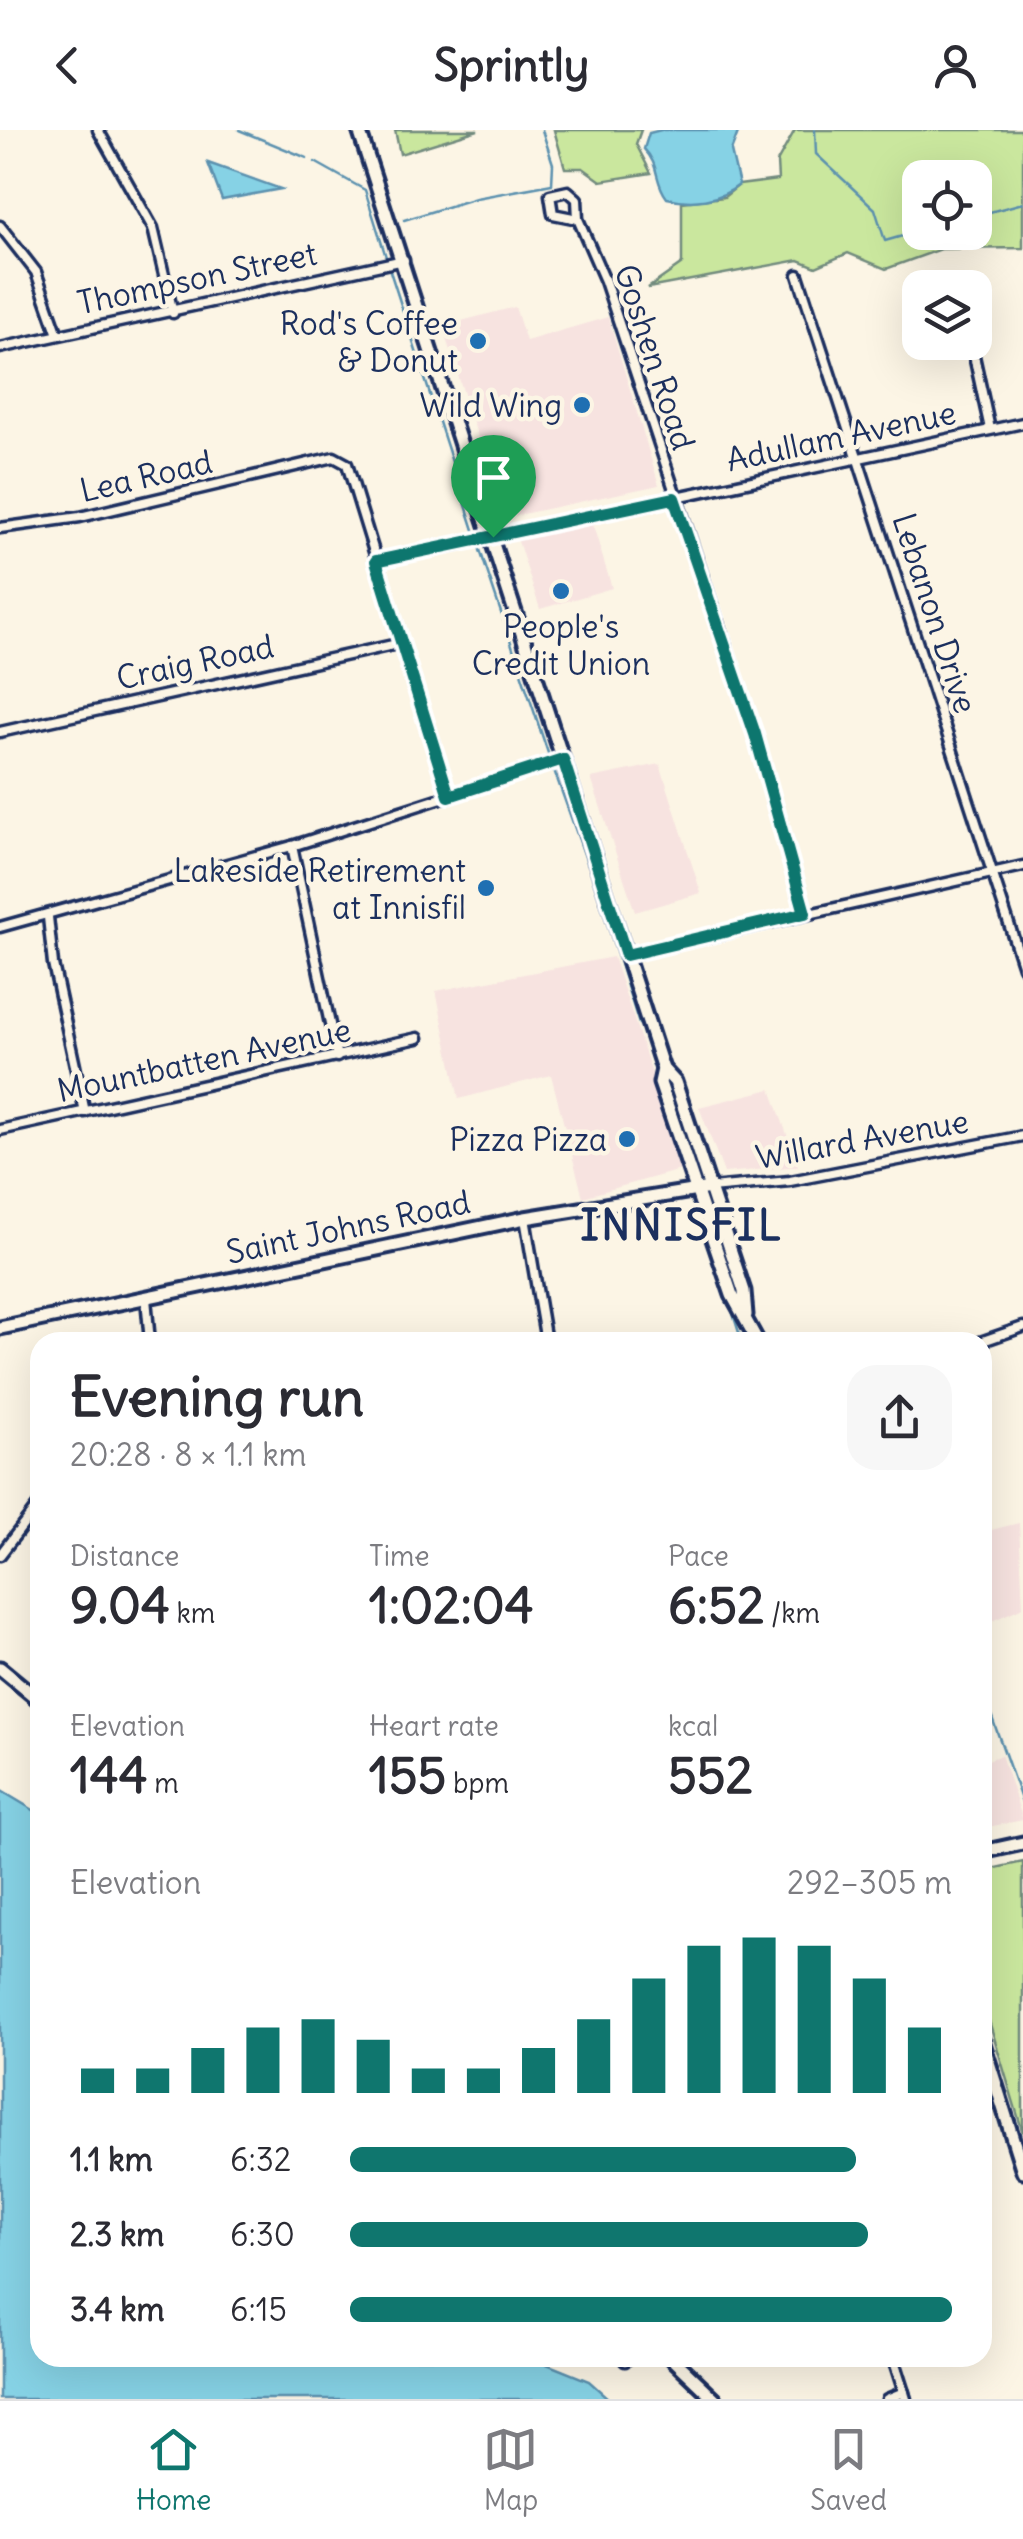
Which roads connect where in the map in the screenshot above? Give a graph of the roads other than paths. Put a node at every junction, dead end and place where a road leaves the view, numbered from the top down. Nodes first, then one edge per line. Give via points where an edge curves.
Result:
1 (98, 130) edge
2 (359, 130) edge
3 (578, 219) junction
4 (0, 226) edge
5 (404, 260) junction
6 (798, 275) dead end
7 (173, 313) junction
8 (57, 332) junction
9 (0, 348) edge
10 (975, 360) edge
11 (1023, 423) edge
12 (990, 429) junction
13 (858, 459) junction
14 (674, 498) junction
15 (0, 528) edge
16 (493, 537) junction
17 (376, 561) junction
18 (402, 643) junction
19 (0, 732) edge
20 (563, 759) junction
21 (449, 796) junction
22 (292, 846) junction
23 (1023, 866) edge
24 (992, 872) junction
25 (805, 913) junction
26 (48, 917) junction
27 (0, 928) edge
28 (626, 955) junction
29 (1023, 967) edge
30 (418, 1038) dead end
31 (337, 1057) junction
32 (85, 1112) junction
33 (0, 1130) edge
34 (1023, 1136) edge
35 (703, 1189) junction
36 (524, 1218) junction
37 (146, 1298) junction
38 (1023, 1327) edge
39 (0, 1328) edge
40 (149, 1332) edge
41 (544, 1332) edge
42 (754, 1332) edge
43 (992, 1338) edge
44 (30, 1517) edge
45 (0, 1555) edge
46 (0, 1668) edge
47 (30, 1693) edge
48 (1023, 1843) edge
49 (992, 1850) edge
50 (992, 2072) edge
51 (1023, 2172) edge
52 (681, 2367) edge
53 (896, 2367) edge
54 (905, 2395) edge
55 (714, 2399) edge
56 (887, 2399) edge

1 - 7 street via 152,228
2 - 5 main road
3 - 3 street, Goshen Road via 574,195 550,195 552,214
3 - 14 street, Goshen Road via 605,281
4 - 8 street via 36,272
5 - 7 street, Thompson Street
5 - 16 main road
6 - 13 street, Lebanon Drive
7 - 8 street, Thompson Street
8 - 9 street, Thompson Street
10 - 12 street
11 - 12 street, Adullam Avenue
12 - 13 street, Adullam Avenue
13 - 14 street, Adullam Avenue
13 - 24 street, Lebanon Drive
14 - 16 street, Adullam Avenue
14 - 25 street, Goshen Road via 755,734
15 - 17 street, Lea Road via 334,457 347,464
16 - 17 street, Adullam Avenue
16 - 20 main road
17 - 18 street, Lea Road
18 - 19 street, Craig Road
18 - 21 street, Lea Road
20 - 21 street
20 - 28 main road
21 - 22 street
22 - 26 street
22 - 31 street
23 - 24 street
24 - 25 street
24 - 29 street, Lebanon Drive
25 - 28 street
26 - 27 street
26 - 32 street
28 - 35 main road via 663,1068 660,1083
30 - 31 street, Mountbatten Avenue
31 - 32 street, Mountbatten Avenue
32 - 33 street, Mountbatten Avenue
34 - 35 street, Willard Avenue via 854,1170
35 - 36 main road, Saint Johns Road
35 - 42 main road via 732,1296
36 - 37 main road, Saint Johns Road
36 - 41 street
37 - 39 main road, Saint Johns Road
37 - 40 street
38 - 43 street
44 - 45 street
46 - 47 main road
48 - 49 main road
50 - 51 main road
52 - 55 main road
53 - 54 street
54 - 56 street

